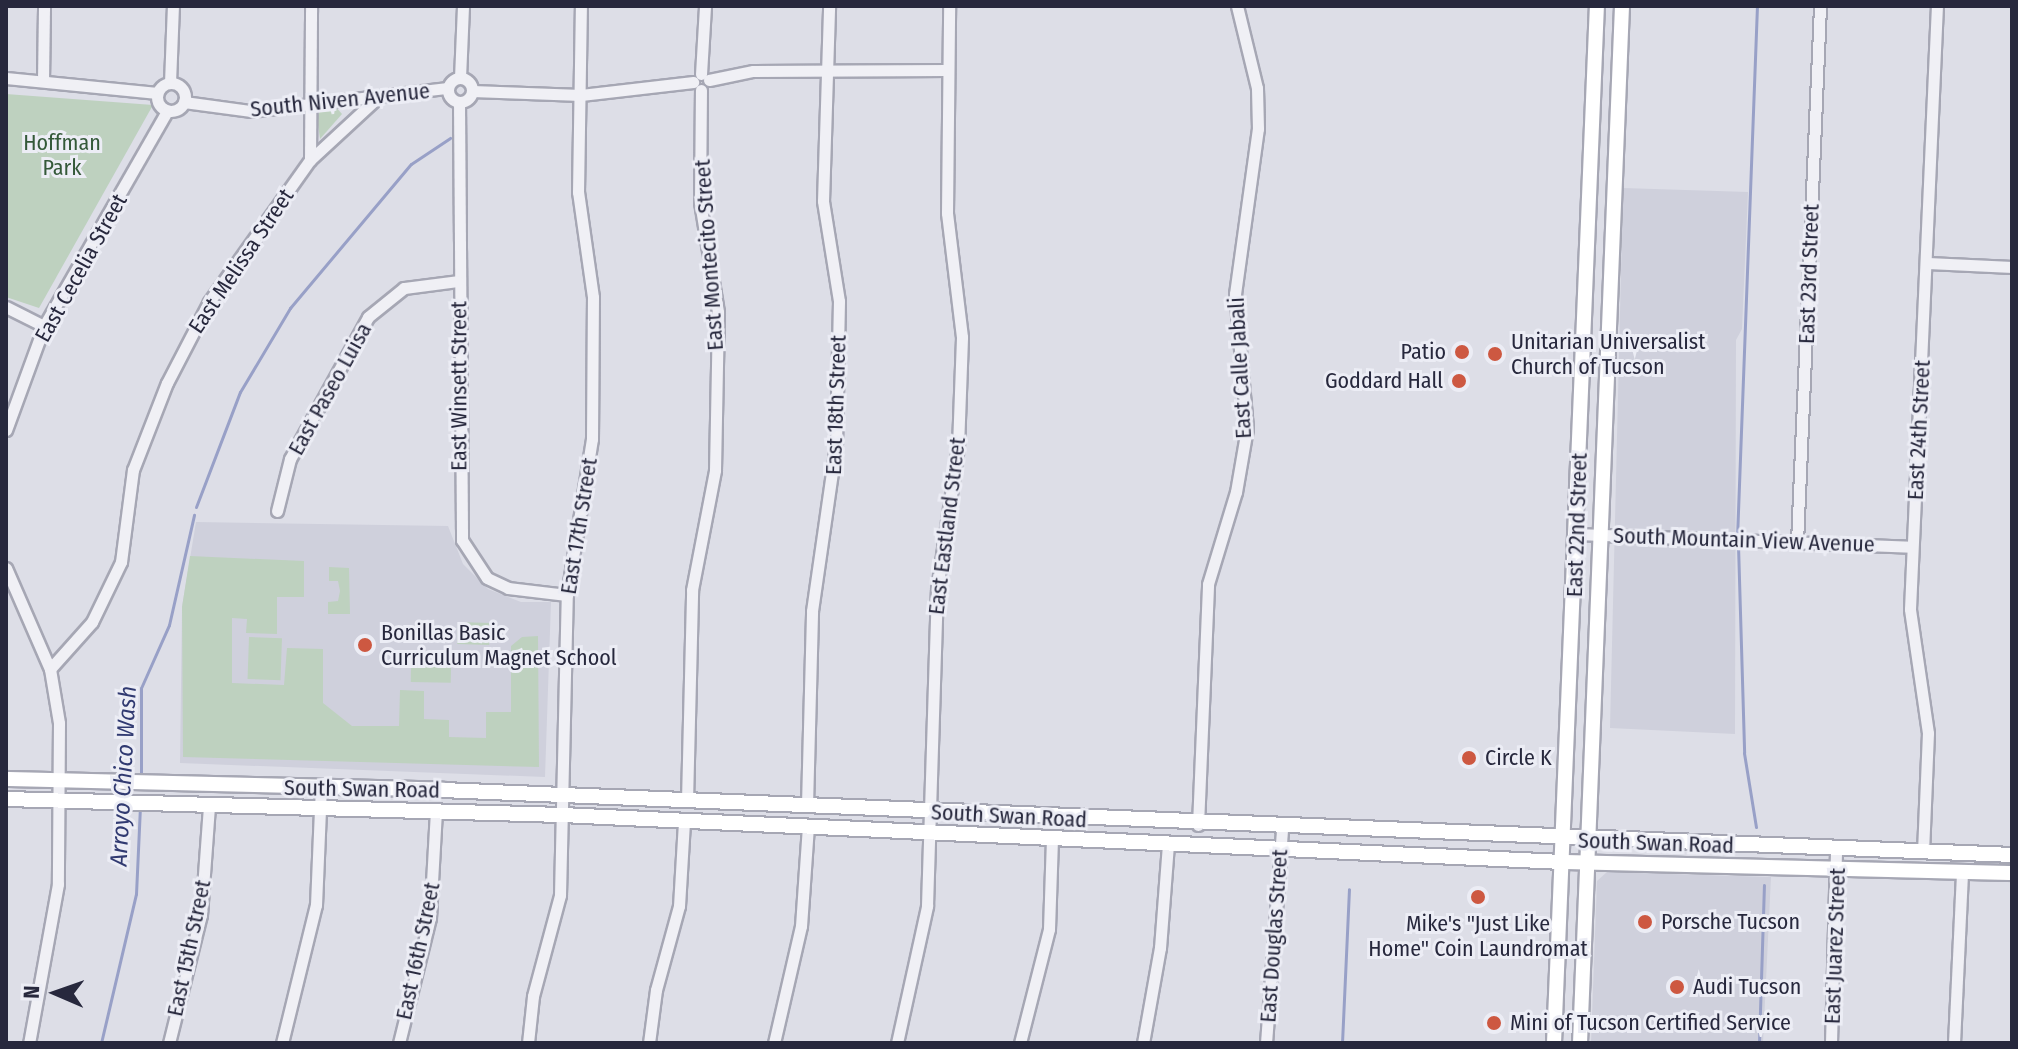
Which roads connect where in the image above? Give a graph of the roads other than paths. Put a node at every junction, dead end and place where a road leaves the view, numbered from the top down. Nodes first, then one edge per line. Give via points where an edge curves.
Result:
1 (44, 6) edge
2 (173, 6) edge
3 (311, 6) edge
4 (463, 6) edge
5 (581, 6) edge
6 (705, 6) edge
7 (829, 6) edge
8 (949, 6) edge
9 (1237, 6) edge
10 (1820, 6) edge
11 (1937, 6) edge
12 (1597, 13) edge
13 (1622, 13) edge
14 (828, 69) junction
15 (947, 70) junction
16 (6, 78) edge
17 (460, 78) junction
18 (43, 80) junction
19 (701, 82) junction
20 (170, 83) junction
21 (448, 88) junction
22 (472, 91) junction
23 (157, 93) junction
24 (581, 95) junction
25 (375, 100) junction
26 (184, 102) junction
27 (459, 102) junction
28 (310, 103) junction
29 (167, 111) junction
30 (310, 160) junction
31 (1928, 263) junction
32 (2012, 267) edge
33 (458, 281) junction
34 (6, 307) edge
35 (1585, 322) junction
36 (1610, 323) junction
37 (44, 326) junction
38 (6, 430) edge
39 (277, 511) dead end
40 (1576, 534) junction
41 (1602, 534) junction
42 (1797, 542) junction
43 (1912, 547) junction
44 (6, 568) edge
45 (567, 595) junction
46 (50, 669) junction
47 (6, 779) edge
48 (61, 780) junction
49 (321, 788) junction
50 (561, 796) junction
51 (6, 799) edge
52 (60, 801) junction
53 (687, 801) junction
54 (209, 805) junction
55 (807, 805) junction
56 (321, 807) junction
57 (436, 811) junction
58 (932, 812) junction
59 (562, 815) junction
60 (684, 822) junction
61 (1198, 825) junction
62 (808, 827) junction
63 (1282, 828) junction
64 (931, 832) junction
65 (1052, 840) junction
66 (1564, 840) junction
67 (1588, 841) junction
68 (1168, 843) junction
69 (1281, 849) junction
70 (1836, 849) junction
71 (1923, 852) junction
72 (2012, 855) edge
73 (1563, 862) junction
74 (1587, 863) junction
75 (1839, 867) junction
76 (1962, 872) junction
77 (2012, 873) edge
78 (29, 1043) edge
79 (169, 1043) edge
80 (282, 1043) edge
81 (399, 1043) edge
82 (528, 1043) edge
83 (649, 1043) edge
84 (774, 1043) edge
85 (897, 1043) edge
86 (1020, 1043) edge
87 (1143, 1043) edge
88 (1266, 1043) edge
89 (1554, 1043) edge
90 (1580, 1043) edge
91 (1831, 1043) edge
92 (1954, 1043) edge

1 - 18 street
2 - 20 street
3 - 28 street
4 - 17 street
5 - 24 street, East 17th Street
6 - 19 street, East Montecito Street
7 - 14 street, East 18th Street
8 - 15 street, East Eastland Street
9 - 61 street, East Calle Jabali via 1258,102 1235,294 1247,428 1236,492 1208,584
10 - 42 street, East 23rd Street
11 - 31 street, East 24th Street
12 - 13 main road
12 - 35 main road, East 22nd Street
13 - 36 main road, East 22nd Street
14 - 15 street
14 - 19 street via 753,71
14 - 55 street, East 18th Street via 823,201 839,301 836,444 812,611
15 - 58 street, East Eastland Street via 947,213 962,337 955,489 937,589
16 - 18 street
17 - 21 street
17 - 22 street
18 - 23 street
19 - 24 street
19 - 53 street, East Montecito Street via 700,202 718,312 715,470 692,590
20 - 23 street
20 - 26 street via 183,91
21 - 25 street, South Niven Avenue
21 - 27 street
22 - 24 street
22 - 27 street
23 - 29 street via 158,104
24 - 45 street, East 17th Street via 578,192 593,297 592,439
25 - 28 street, South Niven Avenue
25 - 30 street, East Melissa Street
26 - 28 street, South Niven Avenue via 251,111
26 - 29 street
27 - 33 street, East Winsett Street
28 - 30 street
29 - 37 street, East Cecelia Street
30 - 46 street, East Melissa Street via 209,302 167,383 133,470 121,562 92,622
31 - 32 street
31 - 43 street, East 24th Street
33 - 39 street, East Paseo Luisa via 404,288 368,317 290,459
33 - 45 street, East Winsett Street via 462,540 487,578 508,588
34 - 37 street
35 - 36 main road
35 - 40 main road, East 22nd Street
36 - 41 main road, East 22nd Street
37 - 38 street, East Cecelia Street
40 - 41 street, South Mountain View Avenue
40 - 66 main road, East 22nd Street
41 - 42 street, South Mountain View Avenue
41 - 67 main road, East 22nd Street
42 - 43 street, South Mountain View Avenue
43 - 71 street, East 24th Street via 1910,609 1928,733
44 - 46 street
45 - 50 street, East 17th Street
46 - 48 street
47 - 48 main road, South Swan Road
48 - 49 main road, South Swan Road
48 - 52 street
49 - 50 main road, South Swan Road
49 - 56 street
50 - 53 main road, South Swan Road
50 - 59 street, East 17th Street
51 - 52 main road, South Swan Road
52 - 54 main road, South Swan Road
52 - 78 street via 58,884
53 - 55 main road, South Swan Road
54 - 56 main road, South Swan Road
54 - 79 street, East 15th Street via 201,915
55 - 58 main road, South Swan Road
56 - 57 main road, South Swan Road
56 - 80 street via 316,905
57 - 59 main road, South Swan Road
57 - 81 street, East 16th Street via 430,918
58 - 61 main road, South Swan Road
58 - 64 street, East Eastland Street
59 - 60 main road, South Swan Road
59 - 82 street, East 17th Street via 560,895 533,996
60 - 62 main road, South Swan Road
60 - 83 street via 679,906 656,990
61 - 63 main road, South Swan Road
62 - 64 main road, South Swan Road
62 - 84 street via 801,926
63 - 66 main road, South Swan Road
63 - 69 street, East Douglas Street
64 - 65 main road, South Swan Road
64 - 85 street, East Eastland Street via 924,936
65 - 68 main road, South Swan Road
65 - 86 street via 1049,929
66 - 67 main road, South Swan Road
66 - 73 main road, East 22nd Street
67 - 70 main road, South Swan Road
67 - 74 main road, East 22nd Street
68 - 69 main road, South Swan Road
68 - 87 street via 1160,948
69 - 73 main road, South Swan Road
69 - 88 street, East Douglas Street
70 - 71 main road, South Swan Road
70 - 75 street, East Juarez Street
71 - 72 main road, South Swan Road
73 - 74 main road, South Swan Road
73 - 89 main road, East 22nd Street
74 - 75 main road, South Swan Road
74 - 90 main road, East 22nd Street
75 - 76 main road, South Swan Road
75 - 91 street, East Juarez Street
76 - 77 main road, South Swan Road
76 - 92 street

